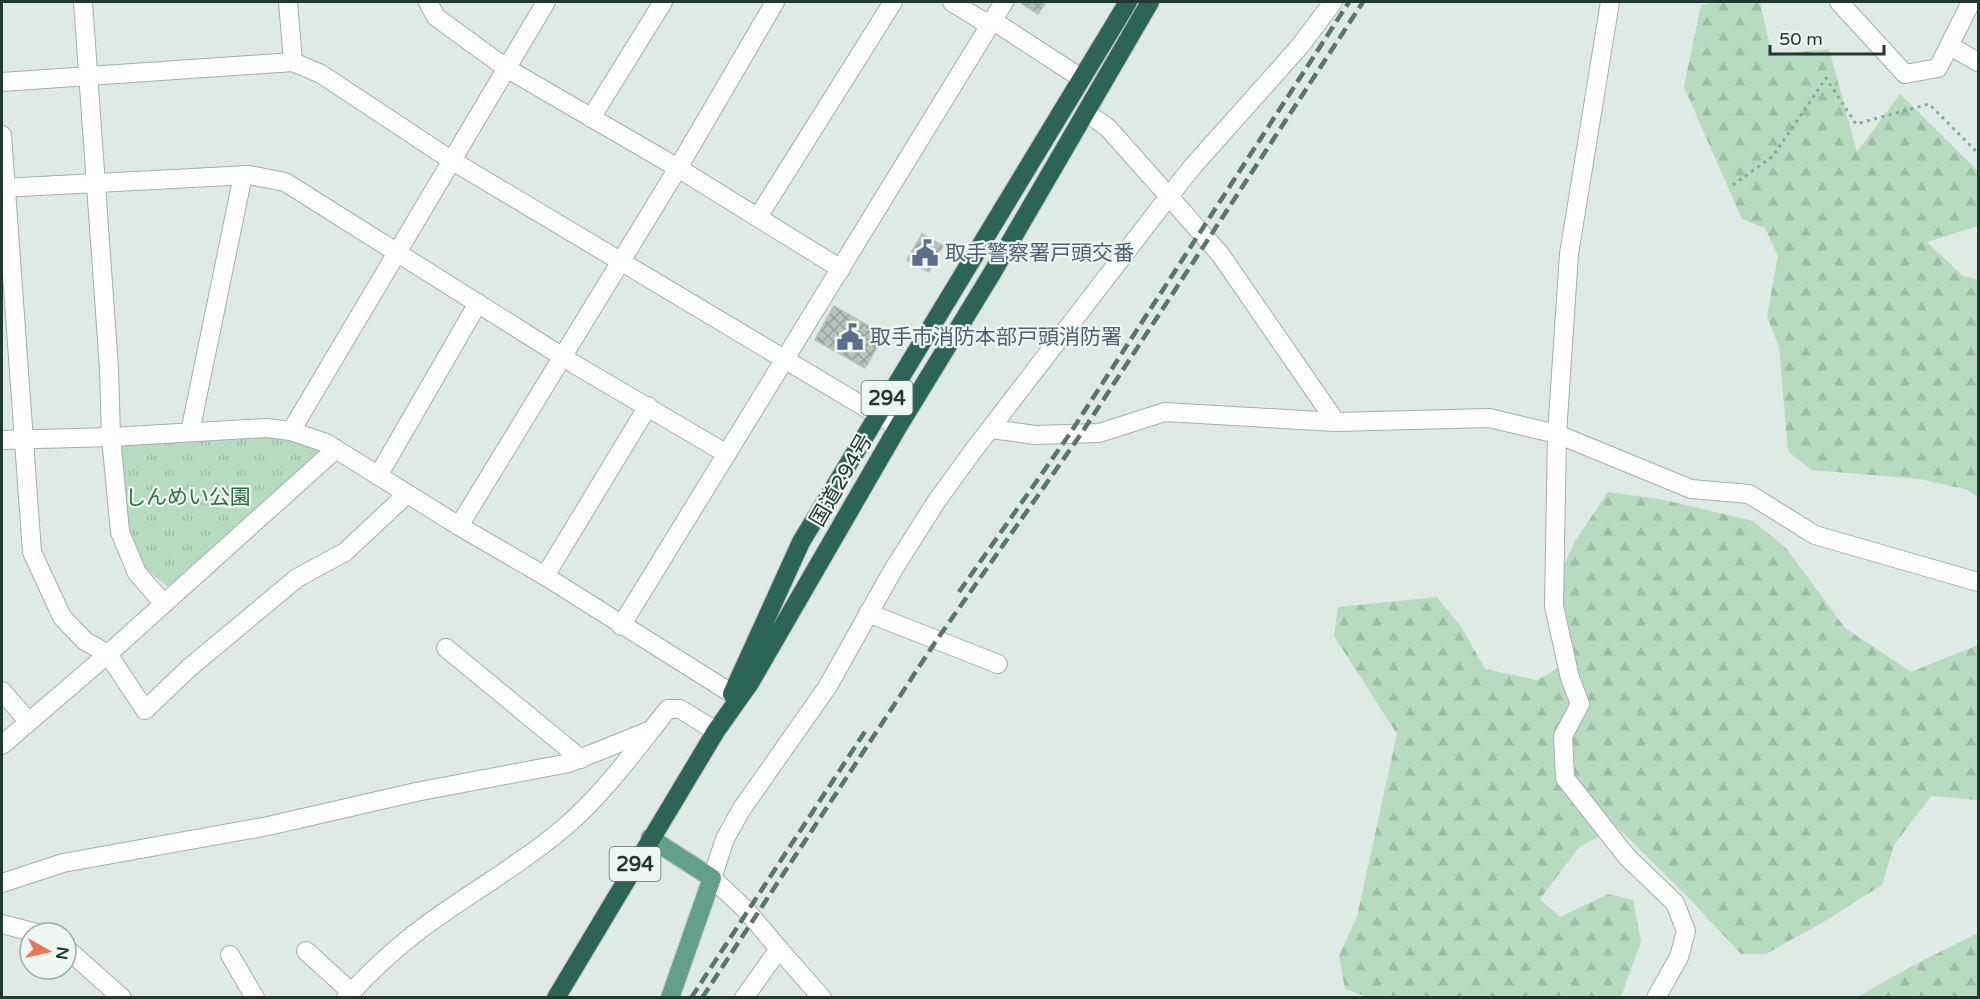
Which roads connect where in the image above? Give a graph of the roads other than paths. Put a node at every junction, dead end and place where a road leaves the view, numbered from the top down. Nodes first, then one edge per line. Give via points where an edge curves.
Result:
1 (83, 2) edge
2 (288, 2) edge
3 (428, 2) edge
4 (546, 2) edge
5 (663, 2) edge
6 (775, 2) edge
7 (892, 2) edge
8 (952, 2) edge
9 (1004, 2) edge
10 (1128, 2) edge
11 (1150, 2) edge
12 (1333, 2) edge
13 (1611, 2) edge
14 (1839, 2) edge
15 (1971, 2) edge
16 (991, 22) junction
17 (1950, 46) junction
18 (293, 62) junction
19 (1978, 63) edge
20 (506, 68) junction
21 (88, 77) junction
22 (1081, 78) junction
23 (2, 82) edge
24 (1086, 112) junction
25 (591, 118) junction
26 (2, 135) edge
27 (451, 160) junction
28 (678, 168) junction
29 (243, 176) junction
30 (95, 184) junction
31 (4, 188) edge
32 (1169, 196) junction
33 (759, 217) junction
34 (398, 253) junction
35 (621, 261) junction
36 (841, 268) junction
37 (478, 303) junction
38 (563, 357) junction
39 (785, 360) junction
40 (648, 406) junction
41 (877, 414) junction
42 (1336, 422) junction
43 (898, 427) junction
44 (991, 429) junction
45 (291, 431) junction
46 (190, 432) junction
47 (1557, 434) junction
48 (111, 437) junction
49 (2, 440) edge
50 (22, 440) junction
51 (336, 449) junction
52 (727, 454) junction
53 (378, 476) junction
54 (407, 494) junction
55 (459, 526) junction
56 (544, 576) junction
57 (1978, 582) edge
58 (164, 604) junction
59 (868, 613) junction
60 (621, 626) junction
61 (446, 648) dead end
62 (108, 654) junction
63 (999, 664) dead end
64 (2, 691) edge
65 (735, 696) junction
66 (29, 722) junction
67 (651, 730) junction
68 (716, 731) junction
69 (2, 745) edge
70 (581, 759) junction
71 (650, 838) junction
72 (712, 878) junction
73 (2, 883) edge
74 (2, 924) edge
75 (18, 928) edge
76 (779, 949) junction
77 (306, 951) dead end
78 (230, 955) dead end
79 (78, 959) edge
80 (348, 995) edge
81 (122, 998) edge
82 (255, 998) edge
83 (556, 998) edge
84 (670, 998) edge
85 (744, 998) edge
86 (822, 998) edge
87 (1656, 998) edge

1 - 21 street
2 - 18 street
3 - 20 street via 436,17
4 - 20 street
5 - 25 street
6 - 28 street
7 - 33 street
8 - 16 street
9 - 16 street
10 - 22 highway, 国道294号 / 294
11 - 24 highway, 国道294号 / 294
12 - 32 street via 1300,46
13 - 47 street via 1569,254
14 - 17 street via 1905,74 1938,68
15 - 17 street
16 - 22 street
16 - 36 street
17 - 19 street
18 - 21 street
18 - 27 street via 321,74
20 - 25 street
20 - 27 street
21 - 23 street
21 - 30 street
22 - 41 highway, 国道294号 / 294
24 - 32 street via 1108,128
24 - 43 highway, 国道294号 / 294
25 - 28 street
26 - 31 street
27 - 34 street
27 - 35 street
28 - 33 street
28 - 35 street
29 - 30 street
29 - 34 street via 285,182
29 - 46 street
30 - 31 street
30 - 48 street
31 - 50 street
32 - 42 street via 1220,254
32 - 44 street
33 - 36 street
34 - 37 street
34 - 45 street
35 - 38 street
35 - 39 street
36 - 39 street
37 - 38 street
37 - 53 street
38 - 40 street
38 - 55 street
39 - 41 street
39 - 52 street
40 - 52 street
40 - 56 street
41 - 43 street
41 - 65 highway, 国道294号 / 294 via 801,542
42 - 44 street via 1165,412 1099,433 1035,435
42 - 47 street via 1489,418
43 - 65 highway, 国道294号 / 294 via 750,683
44 - 59 street via 936,502
45 - 46 street via 266,428
45 - 51 street
46 - 48 street
47 - 57 street via 1691,489 1749,494 1815,535
47 - 87 street via 1554,606 1580,704 1563,736 1564,778 1627,857 1675,903 1686,931 1679,957
48 - 50 street
48 - 58 street via 120,532 137,573
49 - 50 street
50 - 62 street via 32,552 62,617 85,641
51 - 53 street
51 - 58 street
52 - 60 street
53 - 54 street
54 - 55 street
54 - 62 street via 345,552 297,578 145,710
55 - 56 street
56 - 60 street
58 - 62 street
59 - 63 street
59 - 72 street via 828,686 741,810
60 - 65 street
61 - 70 street
62 - 66 street
64 - 66 street
65 - 68 highway, 国道294号 / 294
66 - 69 street
67 - 68 street via 668,709 680,709
67 - 70 street
67 - 80 street via 566,825 413,935
68 - 71 highway, 国道294号 / 294
70 - 73 street via 268,826 63,863
71 - 72 main road
71 - 83 highway, 国道294号 / 294
72 - 76 street via 747,910
72 - 84 main road
74 - 75 street
76 - 85 street
76 - 86 street
77 - 80 street
78 - 82 street
79 - 81 street

